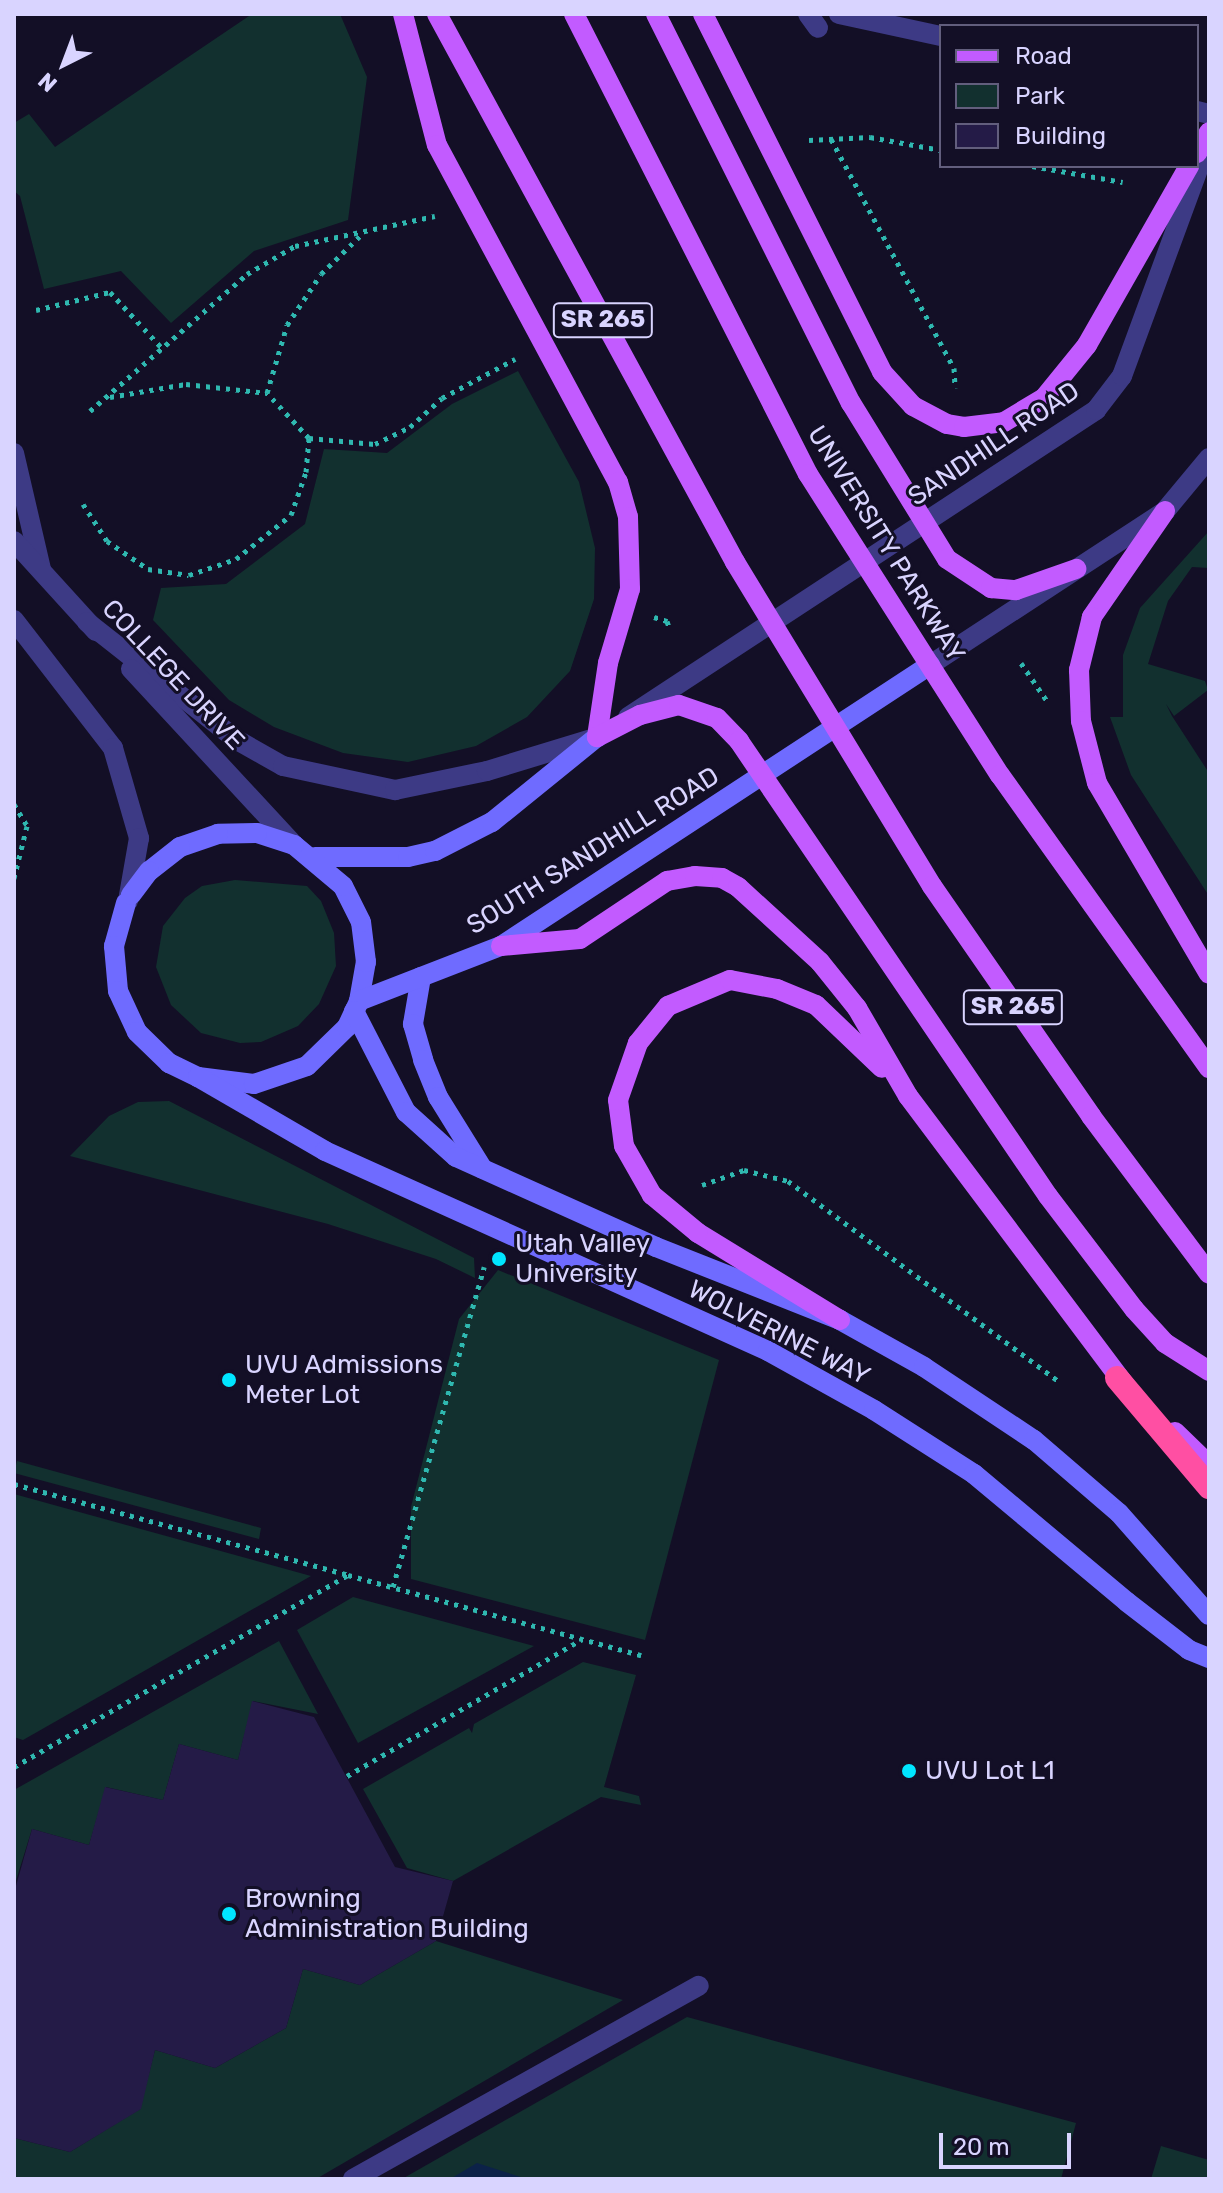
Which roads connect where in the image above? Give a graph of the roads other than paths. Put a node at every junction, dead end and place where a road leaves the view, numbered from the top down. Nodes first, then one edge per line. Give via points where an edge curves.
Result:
1 (403, 14) edge
2 (437, 14) edge
3 (574, 14) edge
4 (656, 14) edge
5 (703, 14) edge
6 (839, 14) edge
7 (939, 36) edge
8 (1209, 132) edge
9 (1209, 140) edge
10 (1199, 150) edge
11 (1199, 167) edge
12 (1188, 168) edge
13 (1199, 168) edge
14 (14, 453) edge
15 (1209, 458) edge
16 (1165, 511) junction
17 (922, 526) junction
18 (14, 541) edge
19 (865, 563) junction
20 (41, 569) junction
21 (1076, 569) junction
22 (14, 620) edge
23 (87, 622) junction
24 (771, 624) junction
25 (930, 665) junction
26 (835, 727) junction
27 (597, 737) junction
28 (764, 774) junction
29 (294, 845) junction
30 (315, 857) junction
31 (129, 899) junction
32 (501, 946) junction
33 (1209, 974) edge
34 (421, 977) junction
35 (356, 1006) junction
36 (1209, 1068) edge
37 (198, 1077) junction
38 (908, 1096) junction
39 (484, 1172) junction
40 (1209, 1274) edge
41 (840, 1320) junction
42 (1209, 1371) edge
43 (1117, 1378) junction
44 (1209, 1465) edge
45 (1209, 1487) edge
46 (1209, 1615) edge
47 (1209, 1658) edge
48 (699, 1986) dead end
49 (353, 2179) edge

1 - 27 main road via 437,145 618,482 628,517 630,589 608,663
2 - 24 main road, SR 265
3 - 19 main road, UNIVERSITY PARKWAY via 756,377
4 - 17 main road via 851,403
5 - 12 main road via 882,372 913,406 947,424 1004,422 1044,398 1064,377
6 - 7 street
8 - 10 main road
9 - 11 street, SANDHILL ROAD
13 - 17 street, SANDHILL ROAD via 1122,376 1096,410
14 - 20 street
15 - 16 street
16 - 21 street
16 - 33 main road via 1092,617 1079,670 1081,721 1097,783
17 - 19 street, SANDHILL ROAD
17 - 21 main road via 947,559 991,588 1016,590
18 - 20 street, COLLEGE DRIVE
19 - 24 street, SANDHILL ROAD
19 - 25 main road, UNIVERSITY PARKWAY
20 - 23 street, COLLEGE DRIVE
21 - 25 street
22 - 31 street via 113,748 139,838
23 - 27 street, SANDHILL ROAD via 237,740 283,766 395,790 487,771
23 - 29 street, COLLEGE DRIVE
24 - 26 main road, SR 265
24 - 27 street, SANDHILL ROAD
25 - 26 main road
25 - 36 main road, UNIVERSITY PARKWAY via 1025,811
26 - 28 main road
26 - 40 main road, SR 265 via 1008,999
27 - 28 main road via 659,708 696,708 717,718
27 - 30 main road via 492,822 435,851 408,857
28 - 32 main road, SOUTH SANDHILL ROAD
28 - 42 main road via 911,1000 1048,1196 1165,1343
29 - 30 main road
29 - 31 main road via 257,833 218,834 180,847 149,871
30 - 35 main road via 343,886 361,922 366,962
31 - 37 main road via 114,946 118,991 137,1032 169,1063
32 - 34 main road, SOUTH SANDHILL ROAD
32 - 38 main road via 580,939 667,881 722,878 820,962 857,1008
34 - 35 main road, SOUTH SANDHILL ROAD
34 - 39 main road via 413,1024 423,1060 438,1097
35 - 37 main road via 329,1049 282,1078 225,1084
35 - 39 main road, WOLVERINE WAY via 406,1112 456,1157
37 - 47 main road, WOLVERINE WAY via 325,1151 768,1351 874,1410 974,1474 1127,1602 1189,1650
38 - 41 main road via 837,1020 816,1005 730,980 668,1006 628,1065 618,1121 644,1186 698,1233
38 - 43 main road
39 - 41 main road, WOLVERINE WAY
41 - 46 main road, WOLVERINE WAY via 924,1367 1034,1440 1119,1513
43 - 44 main road
43 - 45 highway
48 - 49 street

